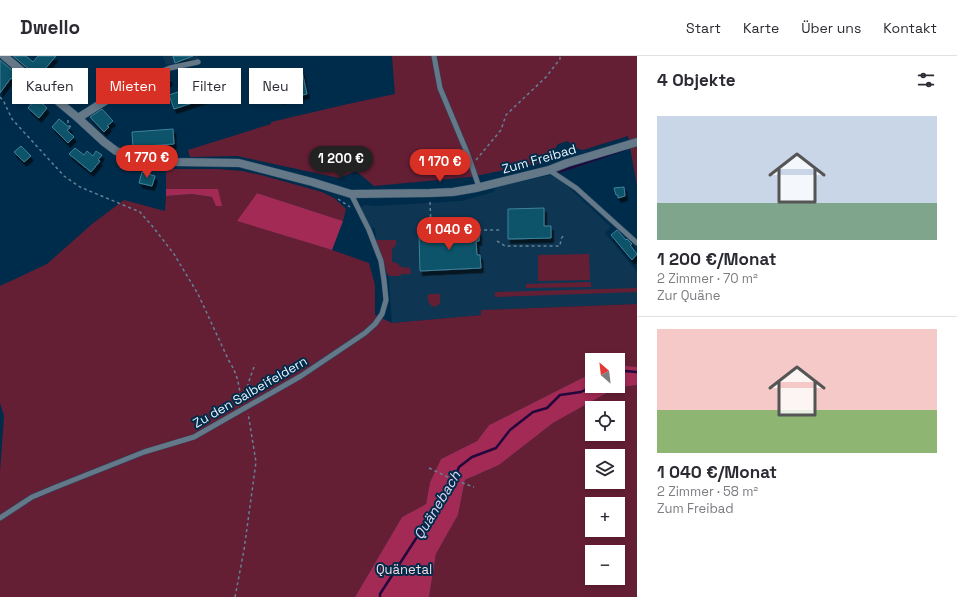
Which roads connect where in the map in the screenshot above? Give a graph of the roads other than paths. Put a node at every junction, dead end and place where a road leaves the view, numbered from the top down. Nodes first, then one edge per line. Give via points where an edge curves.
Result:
1 (4, 56) edge
2 (434, 56) edge
3 (198, 62) dead end
4 (170, 68) edge
5 (100, 104) edge
6 (78, 118) junction
7 (637, 142) edge
8 (549, 170) junction
9 (480, 187) junction
10 (351, 194) junction
11 (637, 243) edge
12 (0, 518) edge

1 - 6 street, Zum Freibad
2 - 9 lane via 440,88
3 - 4 lane
5 - 6 street
6 - 10 street, Zum Freibad via 116,151 134,158 151,161 239,163
7 - 8 street, Zum Freibad
8 - 9 street, Zum Freibad
8 - 11 lane via 576,188
9 - 10 street, Zum Freibad via 430,194
10 - 12 lane, Zu den Salbeifeldern via 381,261 386,300 382,314 375,324 301,376 194,437 117,462 32,497

